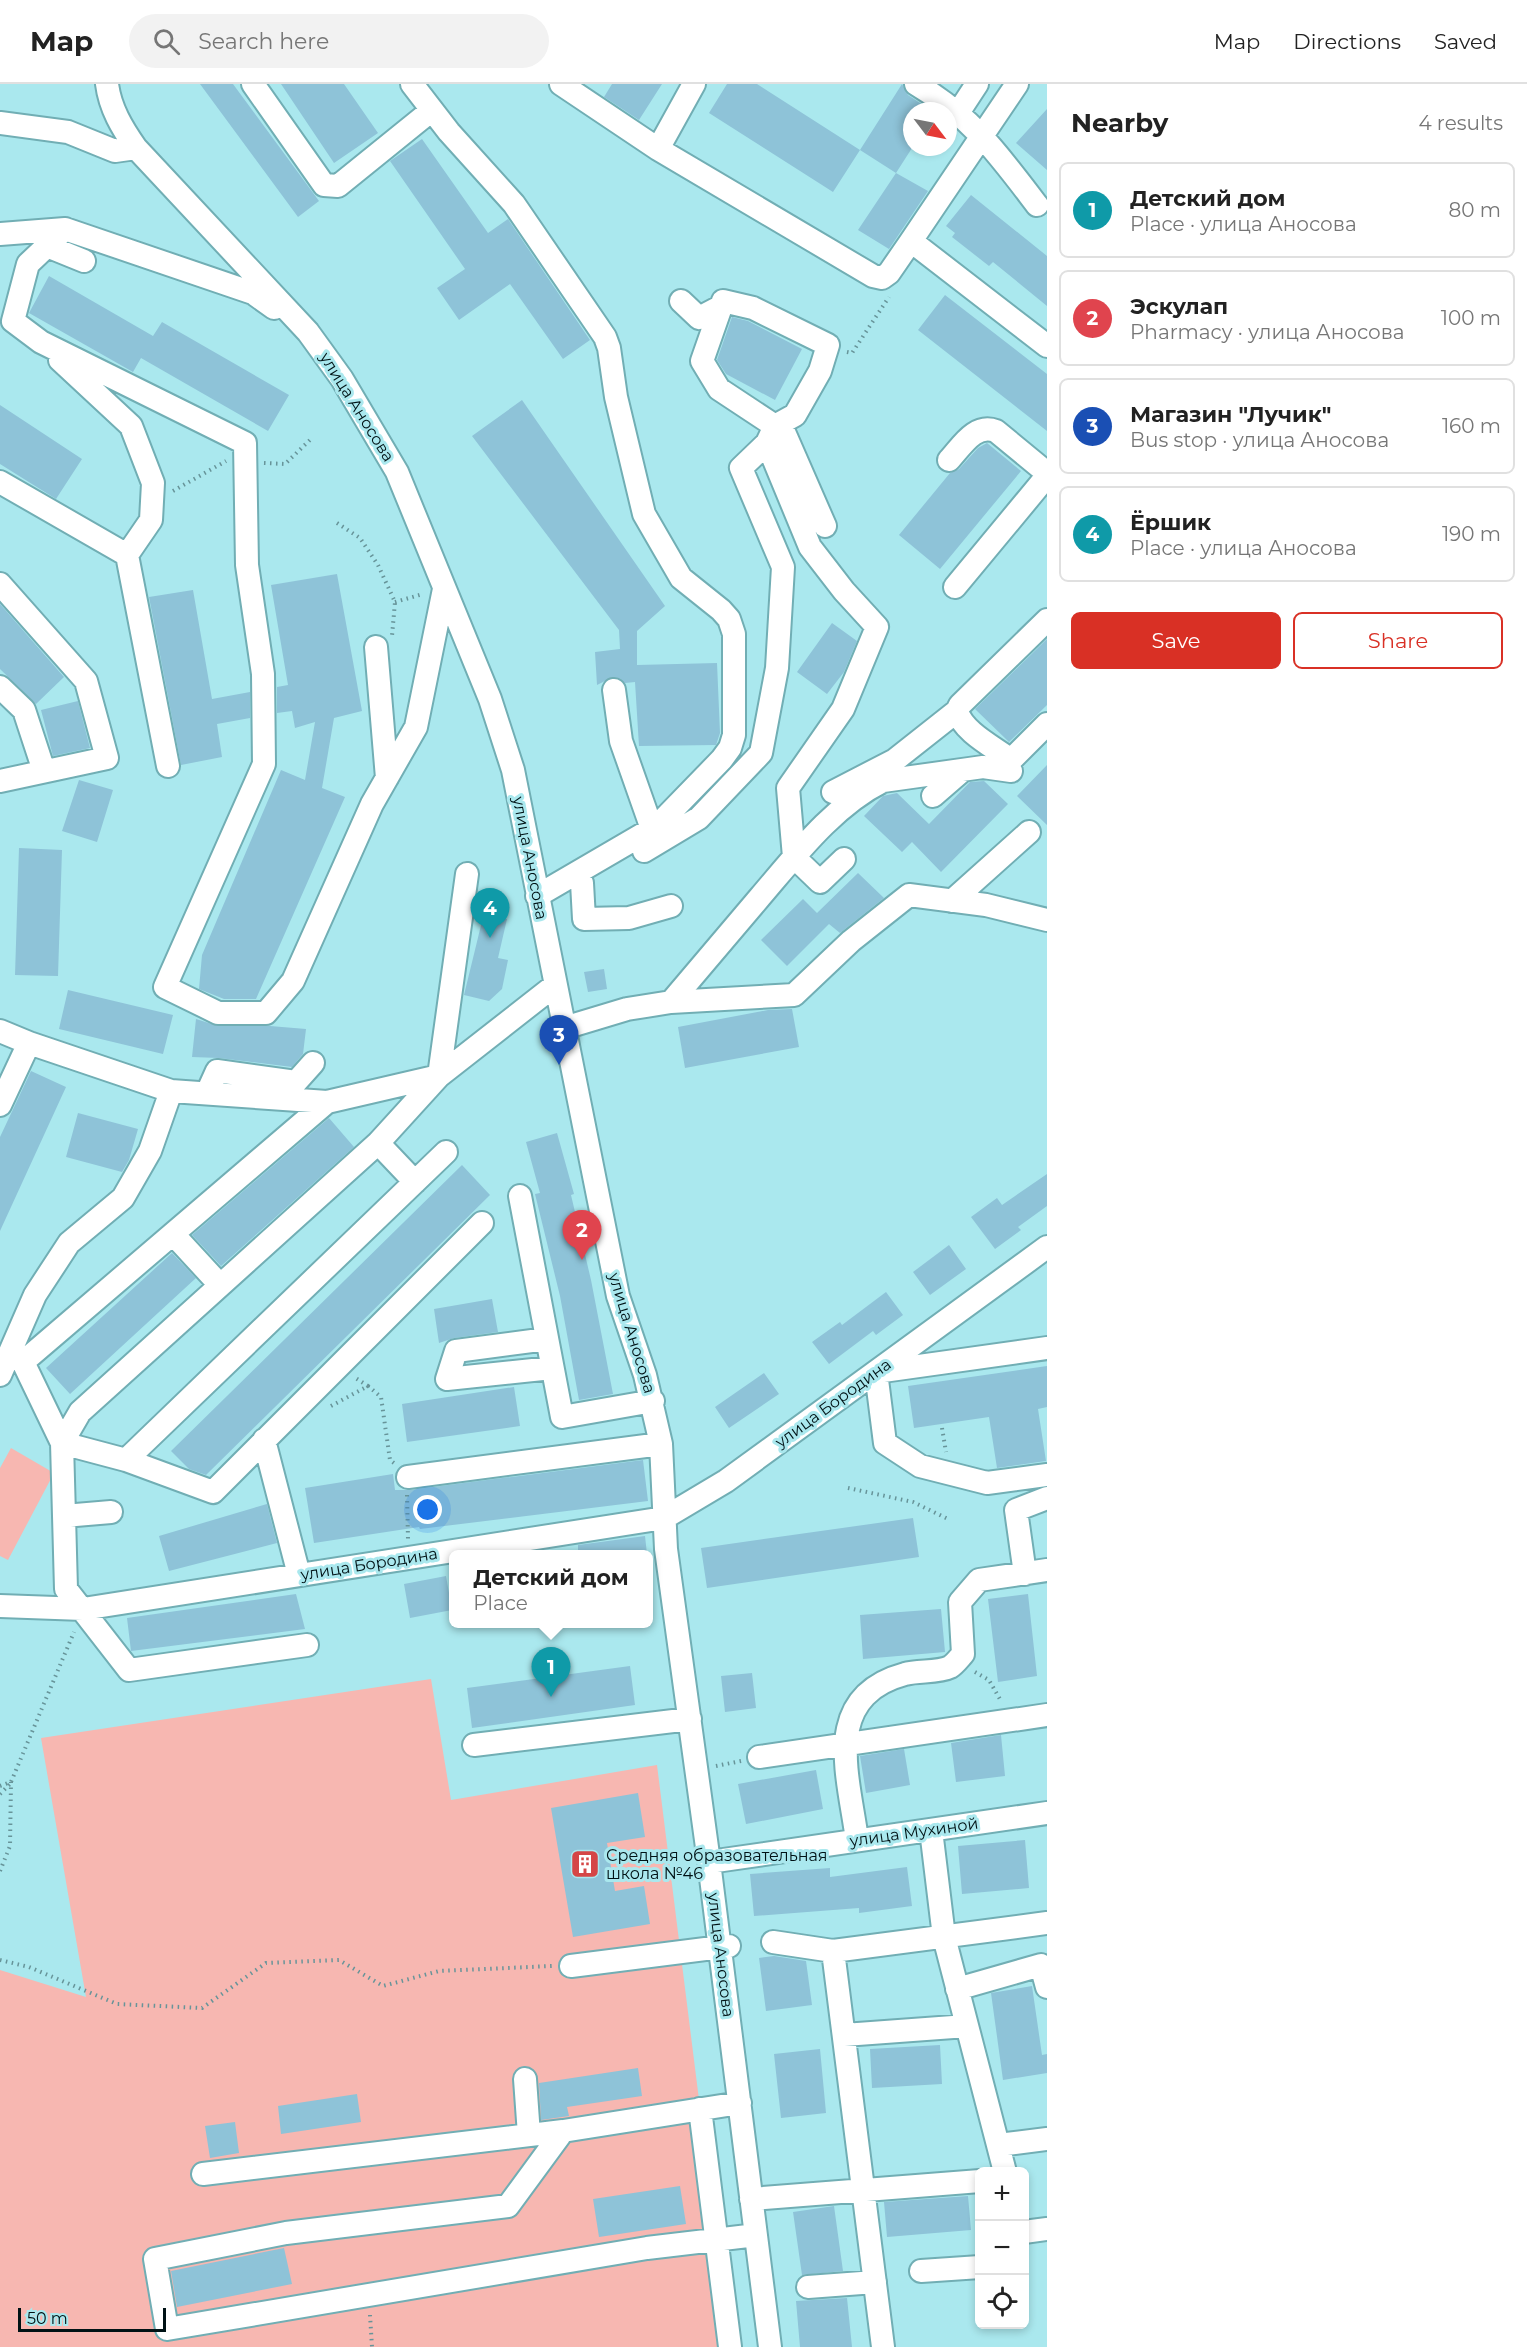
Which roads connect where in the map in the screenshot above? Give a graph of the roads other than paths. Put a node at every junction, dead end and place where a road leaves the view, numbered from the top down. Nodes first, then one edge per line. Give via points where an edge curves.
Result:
1 (107, 84) edge
2 (253, 84) edge
3 (412, 84) edge
4 (561, 84) edge
5 (694, 84) edge
6 (916, 84) edge
7 (976, 84) edge
8 (1017, 84) edge
9 (432, 110) junction
10 (958, 113) junction
11 (0, 123) edge
12 (983, 135) junction
13 (136, 148) junction
14 (658, 149) junction
15 (1037, 205) dead end
16 (65, 229) junction
17 (0, 234) edge
18 (911, 241) junction
19 (47, 246) junction
20 (84, 261) dead end
21 (681, 301) dead end
22 (720, 307) junction
23 (308, 332) junction
24 (41, 342) junction
25 (1047, 346) edge
26 (774, 431) junction
27 (949, 460) dead end
28 (1047, 474) edge
29 (0, 482) edge
30 (825, 526) dead end
31 (127, 555) junction
32 (0, 584) edge
33 (955, 587) dead end
34 (439, 590) junction
35 (1047, 620) edge
36 (376, 658) road end
37 (0, 687) edge
38 (614, 690) dead end
39 (957, 711) junction
40 (1047, 724) edge
41 (168, 766) dead end
42 (963, 770) junction
43 (44, 771) junction
44 (1011, 771) dead end
45 (387, 778) junction
46 (0, 780) edge
47 (833, 792) dead end
48 (933, 796) dead end
49 (652, 829) junction
50 (1029, 832) dead end
51 (794, 857) junction
52 (844, 859) dead end
53 (467, 874) dead end
54 (582, 883) junction
55 (541, 894) junction
56 (952, 901) junction
57 (670, 906) dead end
58 (1047, 920) edge
59 (554, 986) junction
60 (671, 1002) junction
61 (564, 1028) junction
62 (0, 1031) edge
63 (28, 1043) junction
64 (313, 1063) dead end
65 (439, 1076) junction
66 (171, 1091) junction
67 (207, 1093) junction
68 (327, 1102) junction
69 (0, 1105) edge
70 (378, 1143) junction
71 (446, 1152) dead end
72 (415, 1182) junction
73 (520, 1196) dead end
74 (482, 1222) dead end
75 (173, 1234) junction
76 (1047, 1247) edge
77 (220, 1285) junction
78 (547, 1339) junction
79 (1047, 1348) edge
80 (552, 1368) junction
81 (876, 1372) junction
82 (0, 1375) edge
83 (652, 1401) junction
84 (264, 1440) junction
85 (63, 1443) junction
86 (661, 1444) junction
87 (126, 1460) junction
88 (1047, 1475) edge
89 (408, 1477) dead end
90 (1047, 1497) edge
91 (111, 1512) dead end
92 (64, 1516) junction
93 (664, 1518) junction
94 (459, 1550) edge
95 (449, 1552) edge
96 (1036, 1572) edge
97 (299, 1575) junction
98 (0, 1606) edge
99 (83, 1609) junction
100 (307, 1646) dead end
101 (1047, 1715) edge
102 (690, 1719) junction
103 (474, 1745) dead end
104 (844, 1745) junction
105 (759, 1757) road end
106 (1047, 1813) edge
107 (931, 1830) junction
108 (857, 1840) junction
109 (709, 1862) junction
110 (1047, 1923) edge
111 (944, 1937) junction
112 (773, 1942) dead end
113 (725, 1947) junction
114 (833, 1951) junction
115 (571, 1966) road end
116 (1047, 1987) edge
117 (957, 1989) junction
118 (967, 2026) junction
119 (844, 2035) junction
120 (525, 2079) dead end
121 (740, 2103) junction
122 (700, 2109) junction
123 (563, 2131) junction
124 (529, 2135) junction
125 (1047, 2139) edge
126 (998, 2145) junction
127 (1004, 2167) edge
128 (203, 2174) dead end
129 (975, 2181) edge
130 (863, 2189) junction
131 (752, 2199) junction
132 (1047, 2229) edge
133 (1029, 2231) edge
134 (748, 2236) dead end
135 (718, 2239) junction
136 (975, 2267) edge
137 (921, 2271) dead end
138 (875, 2282) junction
139 (808, 2287) dead end
140 (730, 2347) edge
141 (770, 2347) edge
142 (883, 2347) edge

1 - 13 street via 122,128
2 - 9 street via 324,185 338,186
3 - 9 street
4 - 14 street
5 - 14 street
6 - 10 street
7 - 10 street
8 - 12 street
9 - 49 street via 514,204 605,337 644,514 681,578 721,610 734,634 734,735 730,748
10 - 12 street
11 - 13 street via 68,132 115,151
12 - 15 street
12 - 18 street
13 - 23 street
14 - 18 street via 873,276 882,278 889,273
16 - 17 street
16 - 19 street
16 - 23 street via 253,293
18 - 25 street
19 - 20 street
19 - 24 street via 28,264 14,321
21 - 22 street via 699,318
22 - 26 street via 702,361 719,389
22 - 26 street via 723,301 753,308 828,345 820,371 795,415
23 - 34 street, улица Аносова via 342,379 397,472
24 - 31 street via 131,426 153,483 151,520
24 - 45 street via 245,443 247,566 262,674 264,764 165,987 218,1013 266,1013 293,981
26 - 30 street
26 - 51 street via 810,548 877,627 843,709 788,788
26 - 54 street via 741,468 783,567 777,668 761,753 699,818 597,879
27 - 28 street via 976,431 987,428 996,431
28 - 33 street
29 - 31 street
31 - 41 street
32 - 43 street via 86,681 107,758
34 - 45 street via 416,728
34 - 55 street, улица Аносова via 490,699 513,770
35 - 39 street
36 - 45 street
37 - 43 street via 24,710
38 - 49 street via 621,741
39 - 40 street via 974,733 1011,760
39 - 47 street via 895,760
42 - 44 street via 983,767
42 - 48 street
42 - 51 street via 883,781 848,804
43 - 46 street
49 - 55 street
50 - 56 street
51 - 52 street via 820,882
51 - 60 street
53 - 65 street
54 - 55 street
54 - 57 street via 584,919 629,918
55 - 59 street, улица Аносова
56 - 58 street via 986,904
56 - 60 street via 909,895 851,941 794,995
59 - 61 street, улица Аносова
59 - 65 street
60 - 61 street via 627,1009
61 - 83 street, улица Аносова via 618,1296
62 - 63 street
63 - 66 street
63 - 69 street
64 - 67 street via 296,1082 217,1071
65 - 68 street
65 - 70 street
66 - 67 street
66 - 82 street via 150,1151 123,1198 69,1244 35,1295
67 - 68 street
68 - 75 street
70 - 72 street
70 - 77 street
71 - 72 street
72 - 87 street
73 - 78 street
74 - 84 street
75 - 77 street
75 - 85 street via 22,1362
76 - 81 street, улица Бородина
77 - 85 street via 80,1412
78 - 80 street
78 - 80 street via 456,1351 447,1379
79 - 81 street
80 - 83 street via 562,1417
81 - 88 street via 885,1443 920,1466 987,1483
81 - 93 street, улица Бородина via 726,1481
83 - 86 street, улица Аносова
84 - 87 street via 213,1492
84 - 97 street
85 - 87 street
85 - 92 street
86 - 89 street
86 - 93 street, улица Аносова
90 - 96 street via 1016,1510
91 - 92 street
92 - 99 street via 66,1589
93 - 94 street, улица Бородина
93 - 102 street, улица Аносова
95 - 97 street, улица Бородина
96 - 104 street via 979,1580 960,1602 963,1654 950,1667 904,1674 876,1685 856,1707 847,1725
97 - 99 street, улица Бородина
98 - 99 street, улица Бородина
99 - 100 street via 129,1670
101 - 104 street
102 - 103 street
102 - 109 street, улица Аносова
104 - 105 street
104 - 108 street
106 - 107 street, улица Мухиной
107 - 108 street, улица Мухиной
107 - 111 street
108 - 109 street, улица Мухиной
109 - 113 street, улица Аносова
110 - 111 street
111 - 114 street
111 - 117 street
112 - 114 street
113 - 115 street
113 - 121 street, улица Аносова
114 - 119 street
116 - 117 street via 1041,1965
117 - 118 street
118 - 119 street
118 - 126 street
119 - 130 street
120 - 124 street
121 - 122 street
121 - 131 street, улица Аносова
122 - 123 street
122 - 135 street
123 - 124 street
123 - 135 street via 508,2206 286,2233 155,2259 167,2329 647,2247
124 - 128 street
125 - 126 street
126 - 127 street
129 - 130 street
130 - 131 street
130 - 138 street
131 - 141 street, улица Аносова
132 - 133 street
134 - 135 street
135 - 140 street
136 - 137 street
138 - 139 street
138 - 142 street

